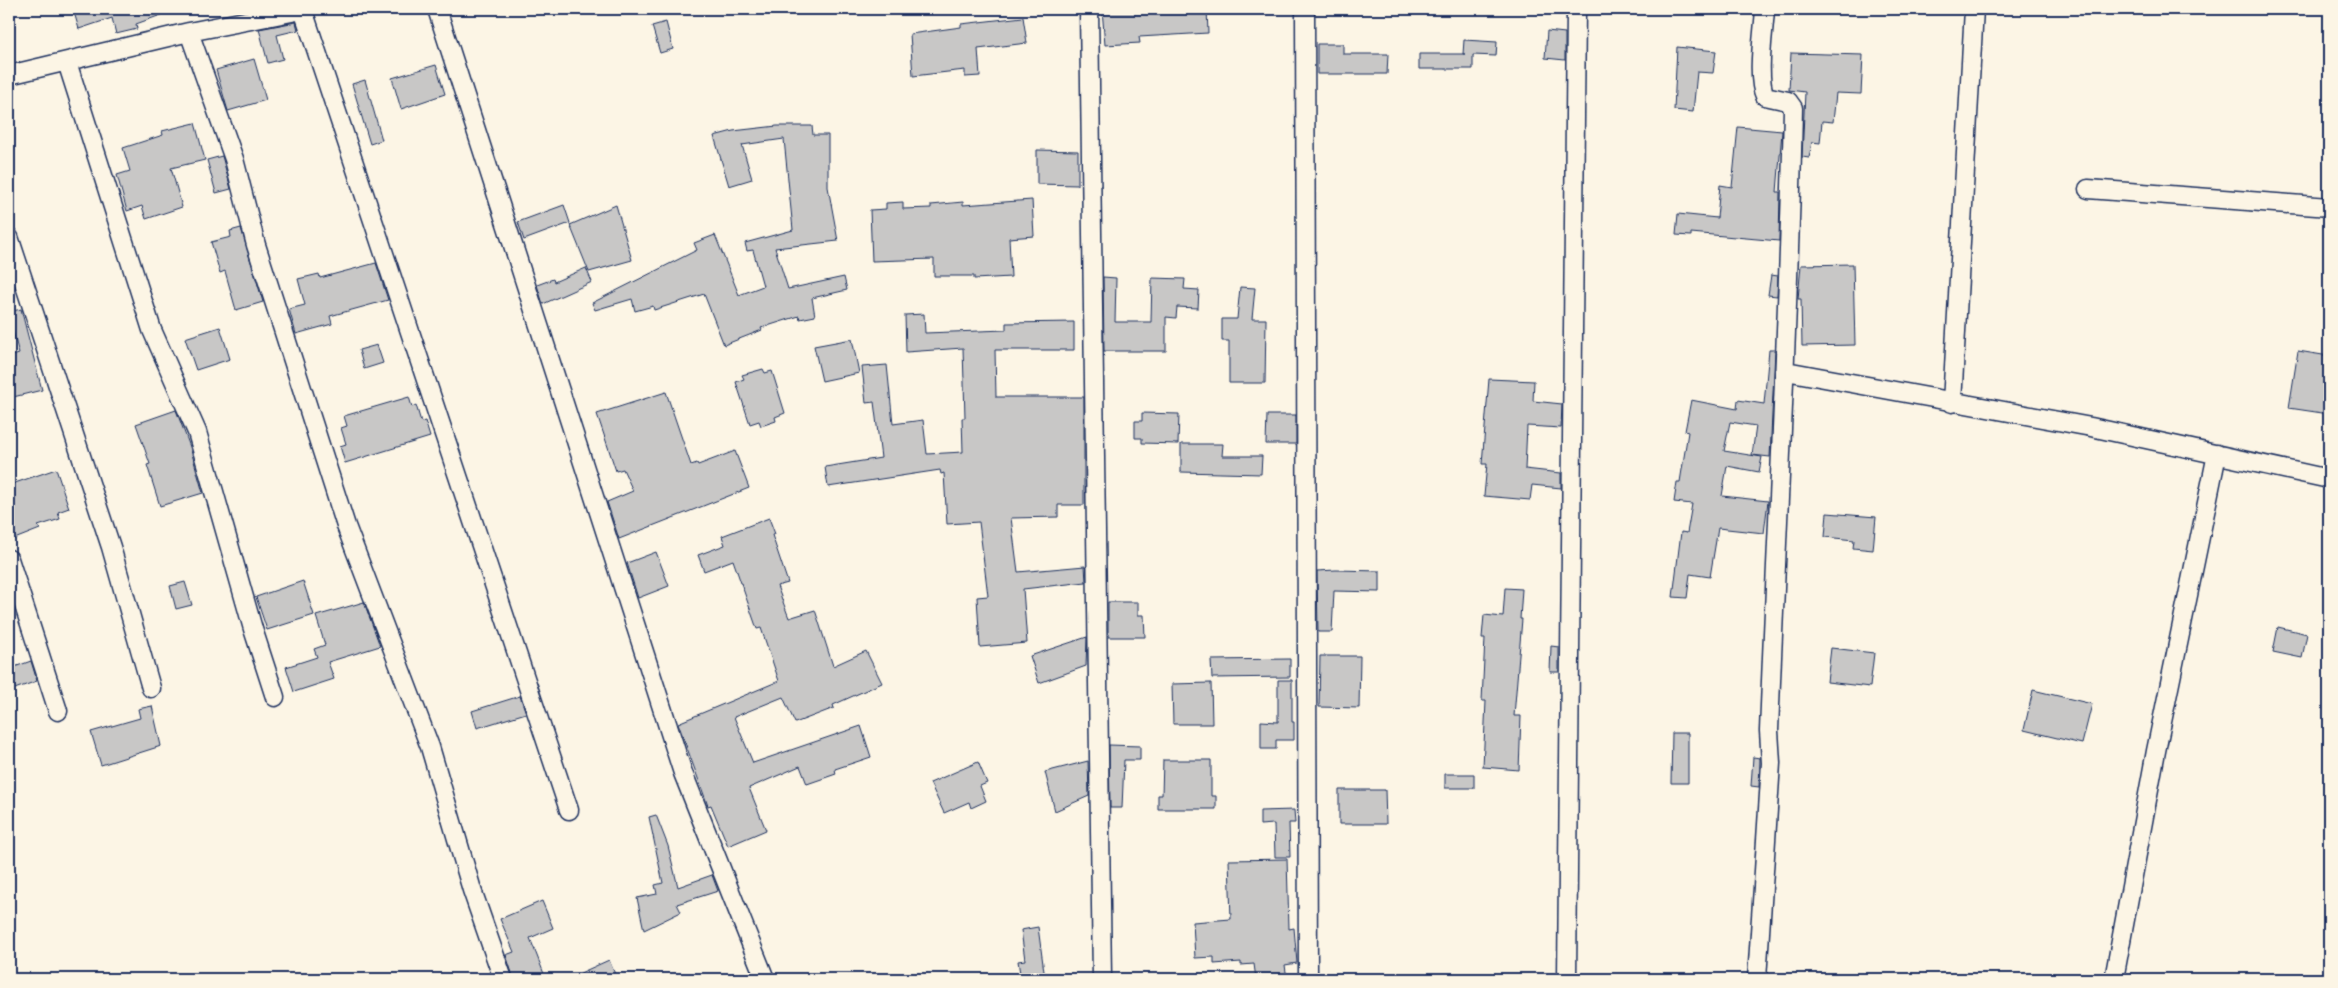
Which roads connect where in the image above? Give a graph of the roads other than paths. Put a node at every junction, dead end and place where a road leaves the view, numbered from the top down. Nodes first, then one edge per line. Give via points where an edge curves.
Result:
1 (305, 9) edge
2 (437, 9) edge
3 (1089, 9) edge
4 (1305, 9) edge
5 (1576, 9) edge
6 (1765, 9) edge
7 (1974, 9) edge
8 (189, 32) junction
9 (67, 62) junction
10 (9, 75) edge
11 (2088, 189) dead end
12 (2329, 208) edge
13 (9, 237) edge
14 (1786, 371) junction
15 (1952, 403) junction
16 (2217, 454) junction
17 (2329, 478) edge
18 (9, 559) edge
19 (151, 688) dead end
20 (275, 697) dead end
21 (58, 711) dead end
22 (569, 810) dead end
23 (502, 979) edge
24 (765, 979) edge
25 (1102, 979) edge
26 (1308, 979) edge
27 (1567, 979) edge
28 (1757, 979) edge
29 (2114, 979) edge

1 - 8 street
1 - 22 street
2 - 24 street via 683,773
3 - 25 street
4 - 26 street
5 - 27 street
6 - 14 street via 1762,90 1764,96 1788,101 1793,108
7 - 15 street
8 - 9 street
8 - 23 street via 234,159 256,245 337,498 430,746
9 - 10 street
9 - 20 street via 152,330 197,432
11 - 12 street
13 - 19 street via 111,547
14 - 15 street
14 - 28 street via 1769,731 1771,763
15 - 16 street
16 - 17 street
16 - 29 street via 2156,751
18 - 21 street

